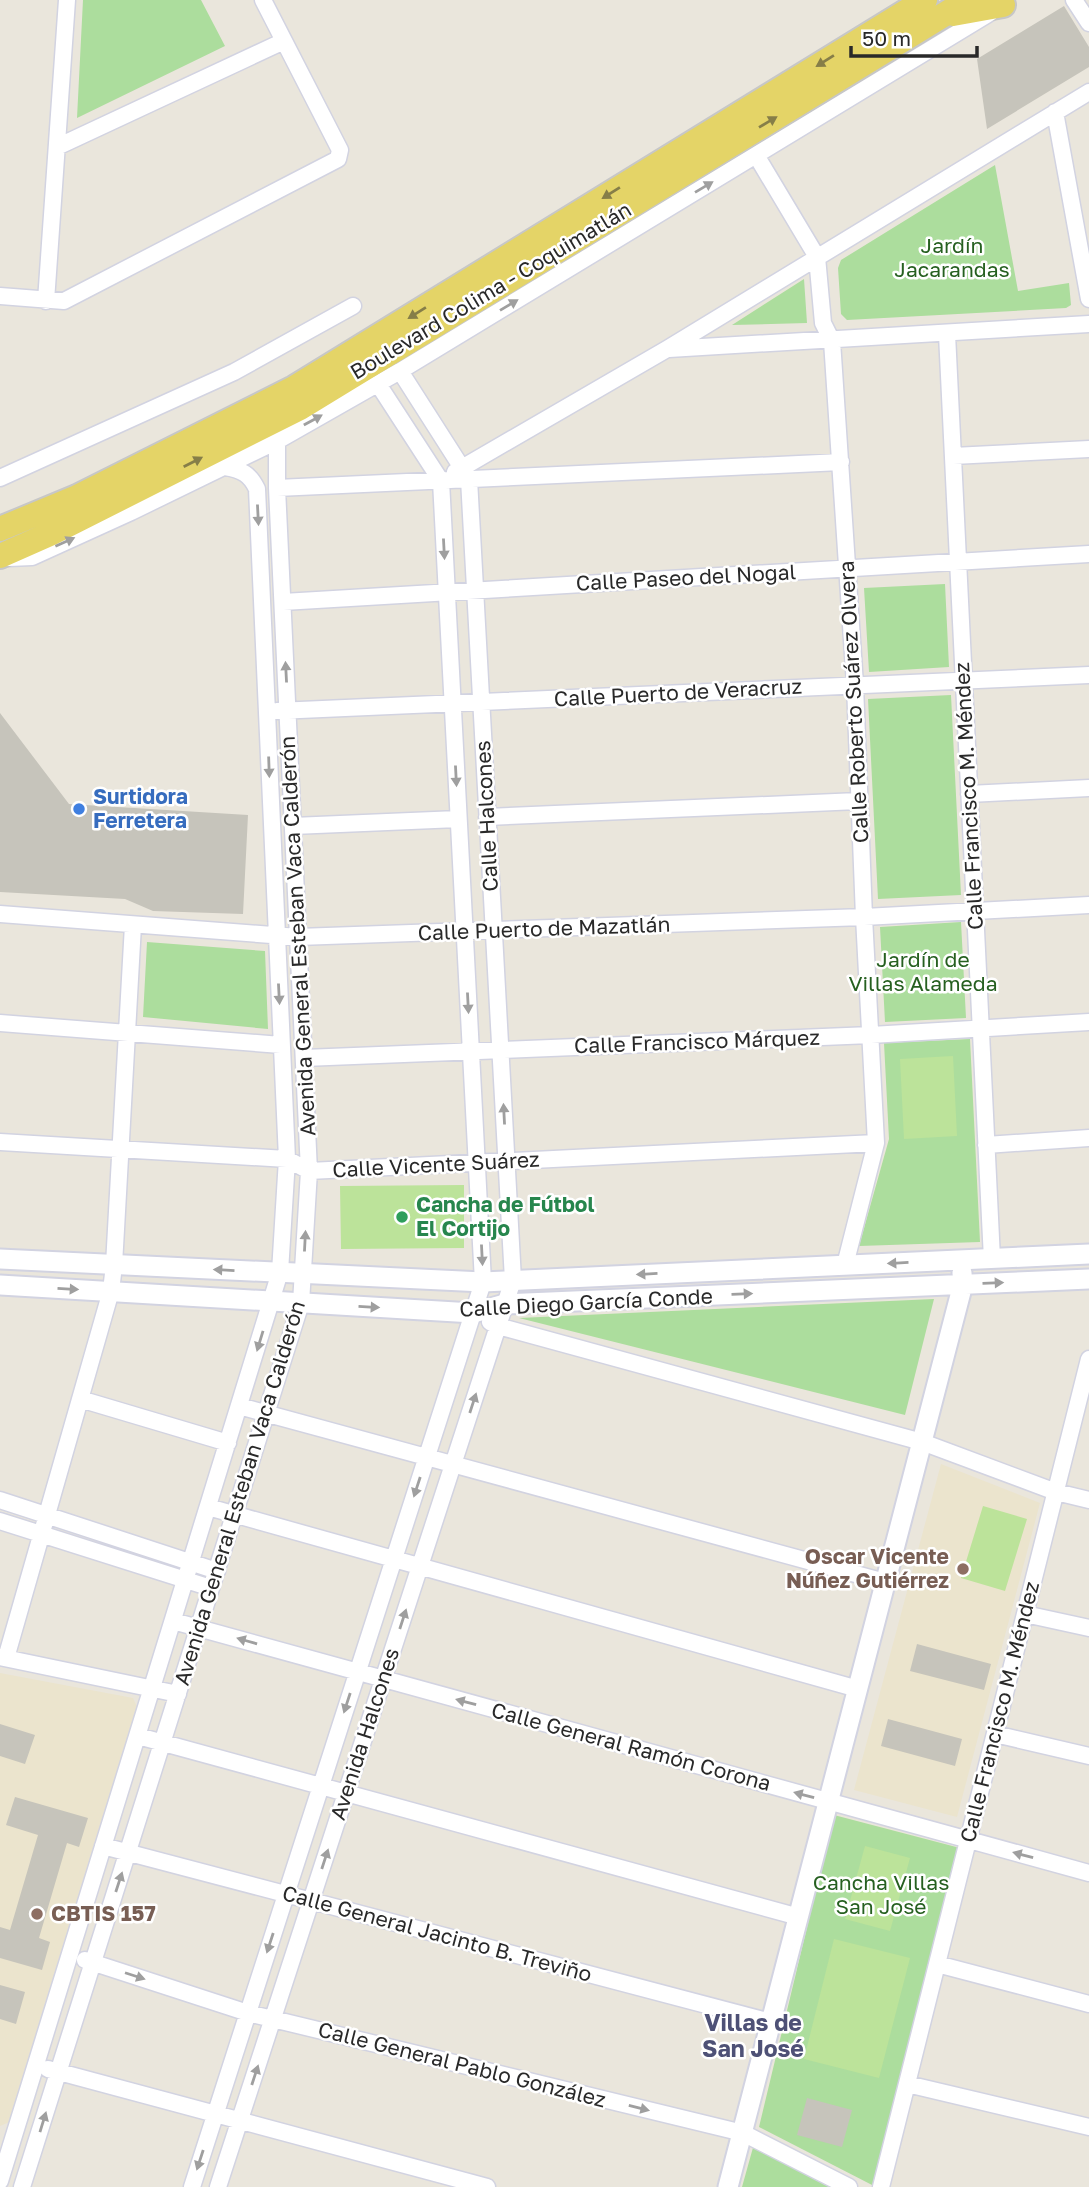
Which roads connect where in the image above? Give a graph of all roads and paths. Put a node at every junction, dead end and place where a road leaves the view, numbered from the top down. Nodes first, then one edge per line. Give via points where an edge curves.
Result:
1 (67, 0) edge
2 (262, 0) edge
3 (968, 0) edge
4 (1074, 0) edge
5 (1007, 2) edge
6 (933, 8) edge
7 (1089, 23) edge
8 (284, 41) junction
9 (1089, 92) edge
10 (1055, 112) junction
11 (57, 147) junction
12 (756, 155) junction
13 (817, 257) junction
14 (0, 296) edge
15 (1089, 299) edge
16 (46, 301) junction
17 (353, 306) dead end
18 (1089, 324) edge
19 (947, 334) junction
20 (832, 341) junction
21 (667, 349) junction
22 (400, 371) junction
23 (378, 384) junction
24 (277, 441) junction
25 (1089, 449) edge
26 (953, 456) junction
27 (841, 462) junction
28 (225, 467) junction
29 (465, 474) junction
30 (0, 478) edge
31 (441, 481) junction
32 (277, 488) junction
33 (0, 529) edge
34 (1089, 554) edge
35 (0, 557) edge
36 (958, 562) junction
37 (848, 568) junction
38 (475, 590) junction
39 (446, 592) junction
40 (282, 601) junction
41 (1089, 674) edge
42 (964, 680) junction
43 (855, 685) junction
44 (481, 702) junction
45 (452, 703) junction
46 (288, 711) junction
47 (267, 712) junction
48 (1089, 788) edge
49 (969, 794) junction
50 (859, 801) junction
51 (487, 817) junction
52 (458, 820) junction
53 (293, 826) junction
54 (274, 870) junction
55 (295, 870) junction
56 (1089, 905) edge
57 (975, 912) junction
58 (0, 914) edge
59 (863, 917) junction
60 (133, 925) junction
61 (494, 932) junction
62 (464, 933) junction
63 (277, 937) junction
64 (298, 937) junction
65 (1089, 1022) edge
66 (0, 1023) edge
67 (981, 1029) junction
68 (127, 1033) junction
69 (871, 1035) junction
70 (281, 1045) junction
71 (500, 1049) junction
72 (471, 1050) junction
73 (304, 1058) junction
74 (1089, 1138) edge
75 (0, 1142) edge
76 (876, 1143) junction
77 (986, 1144) junction
78 (121, 1149) junction
79 (286, 1159) junction
80 (506, 1161) junction
81 (477, 1163) junction
82 (309, 1171) junction
83 (1089, 1254) edge
84 (0, 1259) edge
85 (992, 1259) junction
86 (961, 1260) junction
87 (114, 1265) junction
88 (845, 1265) junction
89 (280, 1272) junction
90 (303, 1273) junction
91 (1089, 1279) edge
92 (513, 1280) junction
93 (483, 1282) junction
94 (963, 1284) junction
95 (0, 1285) edge
96 (111, 1292) junction
97 (272, 1301) junction
98 (301, 1303) junction
99 (505, 1304) junction
100 (473, 1312) junction
101 (498, 1326) junction
102 (1088, 1369) edge
103 (80, 1399) junction
104 (239, 1406) junction
105 (266, 1413) junction
106 (922, 1442) junction
107 (228, 1443) junction
108 (427, 1457) junction
109 (453, 1464) junction
110 (1056, 1492) junction
111 (0, 1500) edge
112 (1089, 1500) edge
113 (208, 1507) junction
114 (47, 1515) junction
115 (234, 1515) junction
116 (0, 1521) edge
117 (42, 1534) junction
118 (394, 1559) junction
119 (191, 1562) junction
120 (420, 1567) junction
121 (217, 1571) junction
122 (186, 1580) junction
123 (886, 1582) junction
124 (211, 1588) junction
125 (1025, 1614) junction
126 (173, 1621) junction
127 (199, 1628) junction
128 (1089, 1628) edge
129 (3, 1658) edge
130 (357, 1672) junction
131 (383, 1679) junction
132 (152, 1688) junction
133 (858, 1689) junction
134 (178, 1694) junction
135 (995, 1734) junction
136 (138, 1735) junction
137 (163, 1742) junction
138 (1089, 1756) edge
139 (321, 1786) junction
140 (346, 1793) junction
141 (829, 1801) junction
142 (968, 1840) junction
143 (103, 1846) junction
144 (128, 1852) junction
145 (1089, 1873) edge
146 (285, 1894) junction
147 (311, 1900) junction
148 (799, 1917) junction
149 (70, 1955) junction
150 (93, 1963) junction
151 (937, 1964) junction
152 (1089, 2004) edge
153 (248, 2013) junction
154 (273, 2019) junction
155 (771, 2022) junction
156 (36, 2066) junction
157 (59, 2072) junction
158 (906, 2084) junction
159 (215, 2114) junction
160 (240, 2121) junction
161 (1089, 2127) edge
162 (743, 2133) junction
163 (5, 2151) edge
164 (32, 2156) junction
165 (0, 2179) edge
166 (26, 2186) edge
167 (192, 2187) edge
168 (218, 2187) edge
169 (487, 2187) edge
170 (728, 2187) edge
171 (849, 2187) edge
172 (881, 2187) edge

1 - 11 street
2 - 8 street
3 - 6 main road, Boulevard Colima - Coquimatlán
4 - 7 street
5 - 6 main road
5 - 12 street
6 -> 33 main road, Boulevard Colima - Coquimatlán via 294,388 77,497
35 -> 6 main road, Boulevard Colima - Coquimatlán via 300,408
8 - 11 street
8 - 16 street via 341,150 338,159 64,301
9 - 10 street
10 - 13 street
10 - 15 street
11 - 16 street
12 - 13 street, Calle Roberto Suárez Olvera
22 -> 12 street
13 - 20 street, Calle Roberto Suárez Olvera via 823,323
13 - 21 street
14 - 16 street
17 - 30 street via 234,372
18 - 19 street
19 - 20 street
19 - 26 street, Calle Francisco M. Méndez
20 - 21 street
20 - 27 street, Calle Roberto Suárez Olvera
21 - 29 street
22 - 23 street
22 - 29 street, Calle Halcones
24 -> 23 street
23 - 31 street
24 - 28 street
24 - 32 street, Avenida General Esteban Vaca Calderón
25 - 26 street
26 - 36 street, Calle Francisco M. Méndez
27 - 29 street
27 - 37 street, Calle Roberto Suárez Olvera
35 -> 28 street via 32,556
28 -> 47 street, Avenida General Esteban Vaca Calderón via 240,469 257,489
29 - 31 street
29 - 38 street, Calle Halcones
31 - 32 street
31 -> 39 street, Calle Halcones
32 - 40 street, Avenida General Esteban Vaca Calderón
34 - 36 street, Calle Paseo del Nogal
36 - 37 street, Calle Paseo del Nogal
36 - 42 street, Calle Francisco M. Méndez
37 - 38 street, Calle Paseo del Nogal
37 - 43 street, Calle Roberto Suárez Olvera
38 - 39 street, Calle Paseo del Nogal
38 - 44 street, Calle Halcones
39 - 40 street, Calle Paseo del Nogal
39 - 45 street, Calle Halcones
46 -> 40 street, Avenida General Esteban Vaca Calderón
41 - 42 street, Calle Puerto de Veracruz
42 - 43 street, Calle Puerto de Veracruz
42 - 49 street, Calle Francisco M. Méndez
43 - 44 street, Calle Puerto de Veracruz
43 - 50 street, Calle Roberto Suárez Olvera
44 - 45 street, Calle Puerto de Veracruz
44 - 51 street, Calle Halcones
45 - 46 street, Calle Puerto de Veracruz
45 -> 52 street, Calle Halcones
46 - 47 street, Calle Puerto de Veracruz
46 - 53 street, Avenida General Esteban Vaca Calderón
47 -> 54 street, Avenida General Esteban Vaca Calderón
48 - 49 street
49 - 57 street, Calle Francisco M. Méndez
50 - 51 street
50 - 59 street, Calle Roberto Suárez Olvera
51 - 61 street, Calle Halcones
52 - 53 street
52 - 62 street, Calle Halcones
53 - 55 street, Avenida General Esteban Vaca Calderón
54 - 55 street
54 - 63 street, Avenida General Esteban Vaca Calderón
55 - 64 street, Avenida General Esteban Vaca Calderón
56 - 57 street, Calle Puerto de Mazatlán
57 - 59 street, Calle Puerto de Mazatlán
57 - 67 street, Calle Francisco M. Méndez
58 - 60 street, Calle Puerto de Mazatlán
59 - 61 street, Calle Puerto de Mazatlán
59 - 69 street, Calle Roberto Suárez Olvera
60 - 63 street, Calle Puerto de Mazatlán
60 - 68 street
61 - 62 street, Calle Puerto de Mazatlán
61 - 71 street, Calle Halcones
62 - 64 street, Calle Puerto de Mazatlán
62 -> 72 street, Calle Halcones
63 - 64 street, Calle Puerto de Mazatlán
63 -> 70 street, Avenida General Esteban Vaca Calderón
64 - 73 street, Avenida General Esteban Vaca Calderón
65 - 67 street, Calle Francisco Márquez
66 - 68 street
67 - 69 street, Calle Francisco Márquez
67 - 77 street, Calle Francisco M. Méndez
68 - 70 street
68 - 78 street
69 - 71 street, Calle Francisco Márquez
69 - 76 street, Calle Roberto Suárez Olvera
70 - 79 street, Avenida General Esteban Vaca Calderón
71 - 72 street, Calle Francisco Márquez
80 -> 71 street, Calle Halcones
72 - 73 street, Calle Francisco Márquez
72 - 81 street, Calle Halcones
73 - 82 street, Avenida General Esteban Vaca Calderón
74 - 77 street
75 - 78 street, Calle Vicente Suárez
76 - 80 street, Calle Vicente Suárez
76 - 88 street, Calle Roberto Suárez Olvera
77 - 85 street, Calle Francisco M. Méndez
78 - 79 street, Calle Vicente Suárez
78 - 87 street
79 - 82 street, Calle Vicente Suárez
79 - 89 street, Avenida General Esteban Vaca Calderón
80 - 81 street, Calle Vicente Suárez
80 - 92 street, Calle Halcones
81 - 82 street, Calle Vicente Suárez
81 -> 93 street, Calle Halcones
90 -> 82 street, Avenida General Esteban Vaca Calderón
83 - 85 street, Calle Diego García Conde
84 - 87 street, Calle Diego García Conde
85 - 86 street, Calle Diego García Conde
86 -> 88 street, Calle Diego García Conde
86 - 94 street
89 -> 87 street, Calle Diego García Conde
87 - 96 street
88 -> 92 street, Calle Diego García Conde
89 - 90 street, Calle Diego García Conde
89 - 97 street, Avenida General Esteban Vaca Calderón
90 - 93 street, Calle Diego García Conde
90 - 98 street, Avenida General Esteban Vaca Calderón
94 -> 91 street, Calle Diego García Conde
92 - 93 street, Calle Diego García Conde
92 - 99 street, Avenida Halcones
93 - 100 street, Avenida Halcones
99 -> 94 street, Calle Diego García Conde
94 - 106 street
95 -> 96 street, Calle Diego García Conde
96 - 97 street, Calle Diego García Conde
96 - 103 street
97 - 98 street, Calle Diego García Conde
97 -> 104 street, Avenida General Esteban Vaca Calderón
98 -> 100 street, Calle Diego García Conde
98 - 105 street, Avenida General Esteban Vaca Calderón
99 - 100 street, Calle Diego García Conde
99 - 101 street, Avenida Halcones
100 - 101 street
100 - 108 street, Avenida Halcones
101 - 106 street
109 -> 101 street, Avenida Halcones
102 - 110 street, Calle Francisco M. Méndez
103 - 107 street
103 - 114 street
104 - 105 street
104 - 107 street, Avenida General Esteban Vaca Calderón
105 - 108 street
105 - 115 street, Avenida General Esteban Vaca Calderón
106 - 110 street
106 - 123 street
107 - 113 street, Avenida General Esteban Vaca Calderón
108 - 109 street
108 -> 118 street, Avenida Halcones
109 - 120 street, Avenida Halcones
109 - 123 street
110 - 112 street
110 - 125 street, Calle Francisco M. Méndez
111 - 114 street
113 - 115 street
113 - 119 street, Avenida General Esteban Vaca Calderón
114 - 117 street
114 - 119 street
115 - 118 street
115 - 121 street, Avenida General Esteban Vaca Calderón
116 - 117 street
117 - 122 street
117 - 129 street
118 - 120 street
118 - 130 street, Avenida Halcones
119 - 121 street
119 - 122 street, Avenida General Esteban Vaca Calderón
131 -> 120 street, Avenida Halcones
120 - 133 street
121 - 124 street, Avenida General Esteban Vaca Calderón
122 - 124 street
122 - 126 street, Avenida General Esteban Vaca Calderón
123 - 133 street
124 - 127 street, Avenida General Esteban Vaca Calderón
125 - 128 street
125 - 135 street, Calle Francisco M. Méndez
126 - 127 street, Calle General Ramón Corona
126 - 132 street, Avenida General Esteban Vaca Calderón
130 -> 127 street, Calle General Ramón Corona
127 - 134 street, Avenida General Esteban Vaca Calderón
129 - 132 street
130 - 131 street, Calle General Ramón Corona
130 -> 139 street, Avenida Halcones
131 - 140 street, Avenida Halcones
141 -> 131 street, Calle General Ramón Corona
132 - 134 street
132 - 136 street, Avenida General Esteban Vaca Calderón
133 - 141 street
134 - 137 street, Avenida General Esteban Vaca Calderón
135 - 138 street
135 - 142 street, Calle Francisco M. Méndez
136 - 137 street
136 - 143 street, Avenida General Esteban Vaca Calderón
137 - 139 street
137 - 144 street, Avenida General Esteban Vaca Calderón
139 - 140 street
139 - 146 street, Avenida Halcones
147 -> 140 street, Avenida Halcones
140 - 148 street
141 - 142 street, Calle General Ramón Corona
141 - 148 street
145 -> 142 street, Calle General Ramón Corona
142 - 151 street, Calle Francisco M. Méndez
143 - 144 street, Calle General Jacinto B. Treviño
143 - 149 street, Avenida General Esteban Vaca Calderón
144 - 146 street, Calle General Jacinto B. Treviño
150 -> 144 street, Avenida General Esteban Vaca Calderón
146 - 147 street, Calle General Jacinto B. Treviño
146 -> 153 street, Avenida Halcones
147 - 154 street, Avenida Halcones
147 - 155 street, Calle General Jacinto B. Treviño
148 - 155 street
149 - 150 street, Calle General Pablo González
149 - 156 street, Avenida General Esteban Vaca Calderón
150 -> 153 street, Calle General Pablo González
150 - 157 street, Avenida General Esteban Vaca Calderón
151 - 152 street
151 - 158 street, Calle Francisco M. Méndez
153 - 154 street, Calle General Pablo González
153 - 159 street, Avenida Halcones
160 -> 154 street, Avenida Halcones
154 -> 162 street, Calle General Pablo González
155 - 162 street
156 - 157 street
156 - 163 street, Avenida General Esteban Vaca Calderón
157 - 159 street
164 -> 157 street, Avenida General Esteban Vaca Calderón
158 - 161 street
158 - 172 street, Calle Francisco M. Méndez
159 - 160 street
159 -> 167 street, Avenida Halcones
160 - 168 street, Avenida Halcones
160 - 169 street
162 - 170 street
162 - 171 street, Calle General Pablo González
163 - 164 street
163 - 165 street, Avenida General Esteban Vaca Calderón
164 - 166 street, Avenida General Esteban Vaca Calderón
165 - 166 street

